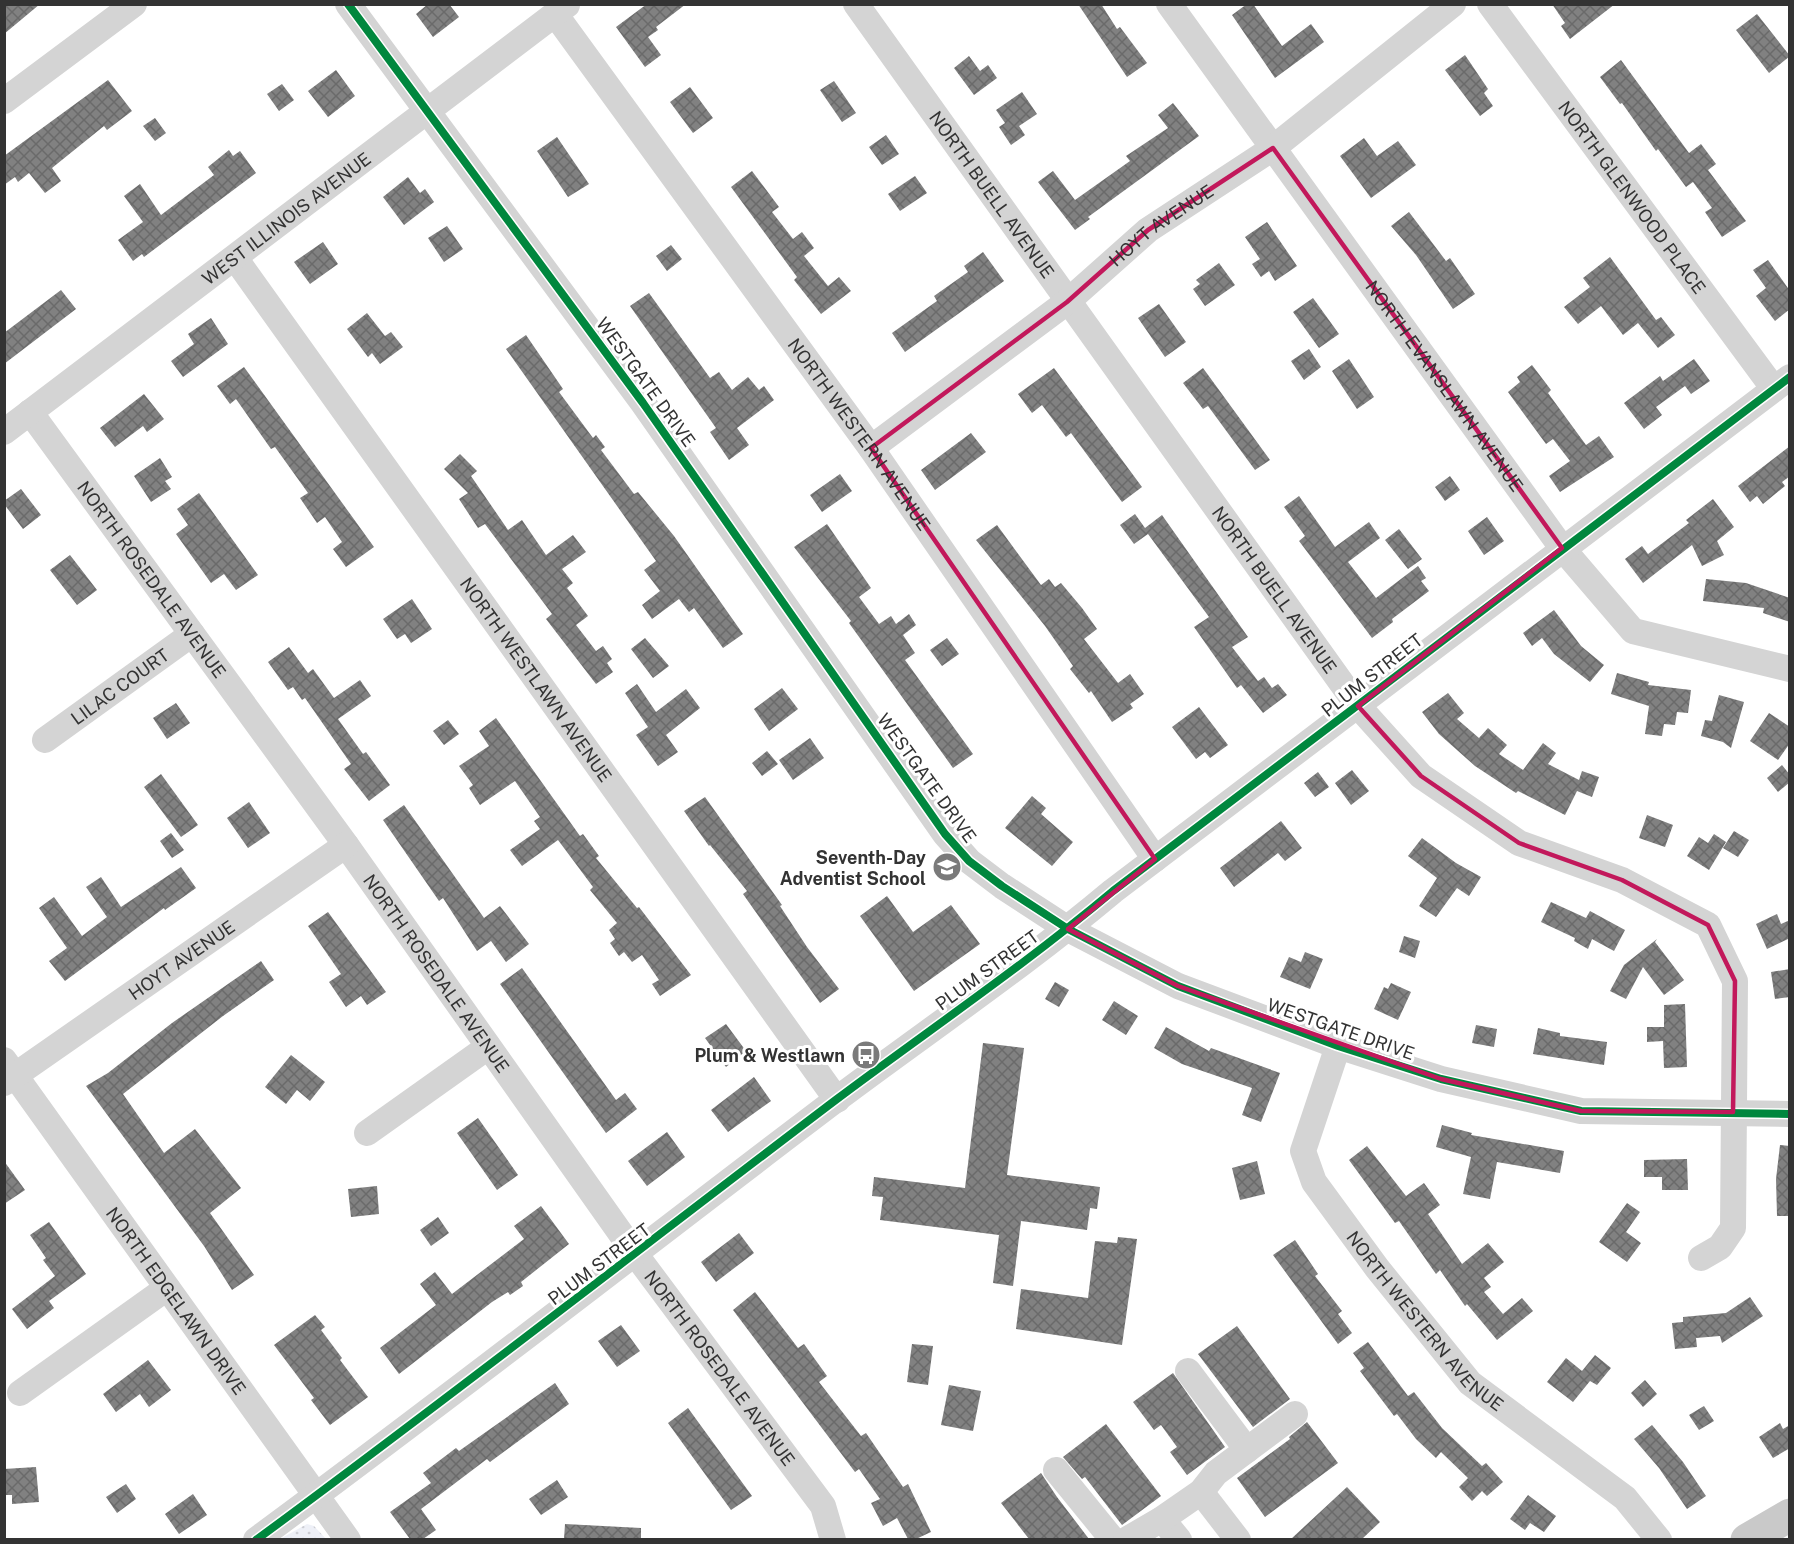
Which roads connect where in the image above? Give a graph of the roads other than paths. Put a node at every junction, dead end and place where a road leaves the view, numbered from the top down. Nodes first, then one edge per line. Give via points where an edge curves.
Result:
1 (134, 4) edge
2 (348, 4) edge
3 (856, 4) edge
4 (1169, 4) edge
5 (1453, 4) edge
6 (1490, 4) edge
7 (561, 9) edge
8 (4, 101) edge
9 (429, 110) junction
10 (1273, 148) junction
11 (235, 258) junction
12 (1067, 302) junction
13 (1782, 383) edge
14 (30, 412) junction
15 (4, 432) edge
16 (871, 448) junction
17 (1562, 548) junction
18 (192, 634) junction
19 (1790, 669) edge
20 (1358, 706) junction
21 (45, 741) dead end
22 (346, 845) junction
23 (1155, 859) junction
24 (1068, 929) junction
25 (1338, 1046) junction
26 (488, 1047) junction
27 (8, 1073) edge
28 (837, 1100) junction
29 (1733, 1112) junction
30 (1790, 1114) edge
31 (367, 1133) dead end
32 (636, 1255) junction
33 (1701, 1258) dead end
34 (167, 1288) junction
35 (1188, 1371) dead end
36 (20, 1394) dead end
37 (1295, 1414) dead end
38 (1247, 1450) junction
39 (1056, 1470) dead end
40 (1201, 1492) junction
41 (316, 1495) junction
42 (1790, 1515) edge
43 (1162, 1519) junction
44 (256, 1539) edge
45 (348, 1539) edge
46 (833, 1539) edge
47 (1113, 1539) edge
48 (1126, 1539) edge
49 (1179, 1539) edge
50 (1238, 1539) edge
51 (1659, 1539) edge
52 (1747, 1539) edge

1 - 8 street
2 - 9 street, WESTGATE DRIVE
3 - 12 street, NORTH BUELL AVENUE
4 - 10 street, NORTH EVANSLAWN AVENUE
5 - 10 street, HOYT AVENUE
6 - 13 street, NORTH GLENWOOD PLACE
7 - 9 street, WEST ILLINOIS AVENUE
7 - 16 street, NORTH WESTERN AVENUE
9 - 11 street, WEST ILLINOIS AVENUE
9 - 24 street, WESTGATE DRIVE via 644,403 945,834 969,861
10 - 12 street, HOYT AVENUE via 1148,230
10 - 17 street, NORTH EVANSLAWN AVENUE
11 - 14 street, WEST ILLINOIS AVENUE
11 - 28 street, NORTH WESTLAWN AVENUE
12 - 16 street, HOYT AVENUE
12 - 20 street, NORTH BUELL AVENUE
13 - 17 street, PLUM STREET
14 - 15 street, WEST ILLINOIS AVENUE
14 - 18 street, NORTH ROSEDALE AVENUE
16 - 23 street, NORTH WESTERN AVENUE
17 - 19 street, NORTH EVANSLAWN AVENUE via 1633,631
17 - 20 street, PLUM STREET
18 - 21 street, LILAC COURT
18 - 22 street, NORTH ROSEDALE AVENUE
20 - 23 street, PLUM STREET
20 - 29 street, NORTH BUELL AVENUE via 1421,776 1519,843 1622,880 1708,925 1735,981
22 - 26 street, NORTH ROSEDALE AVENUE
22 - 27 street, HOYT AVENUE
23 - 24 street, PLUM STREET
24 - 25 street, WESTGATE DRIVE via 1178,986
24 - 28 street, PLUM STREET
25 - 29 street, WESTGATE DRIVE via 1441,1079 1581,1111
25 - 51 street, NORTH WESTERN AVENUE via 1303,1151 1314,1182 1470,1383 1625,1498
26 - 31 street
26 - 32 street, NORTH ROSEDALE AVENUE
27 - 34 street, NORTH EDGELAWN DRIVE via 98,1186
28 - 32 street, PLUM STREET
29 - 30 street, WESTGATE DRIVE
29 - 33 street, NORTH BUELL AVENUE via 1733,1228 1720,1247
32 - 41 street, PLUM STREET
32 - 46 street, NORTH ROSEDALE AVENUE via 823,1506
34 - 36 street
34 - 41 street, NORTH EDGELAWN DRIVE
35 - 38 street
37 - 38 street
38 - 40 street via 1216,1473
39 - 47 street
40 - 43 street
40 - 50 street
41 - 44 street, PLUM STREET
41 - 45 street, NORTH EDGELAWN DRIVE
42 - 52 main road
43 - 48 street
43 - 49 street

